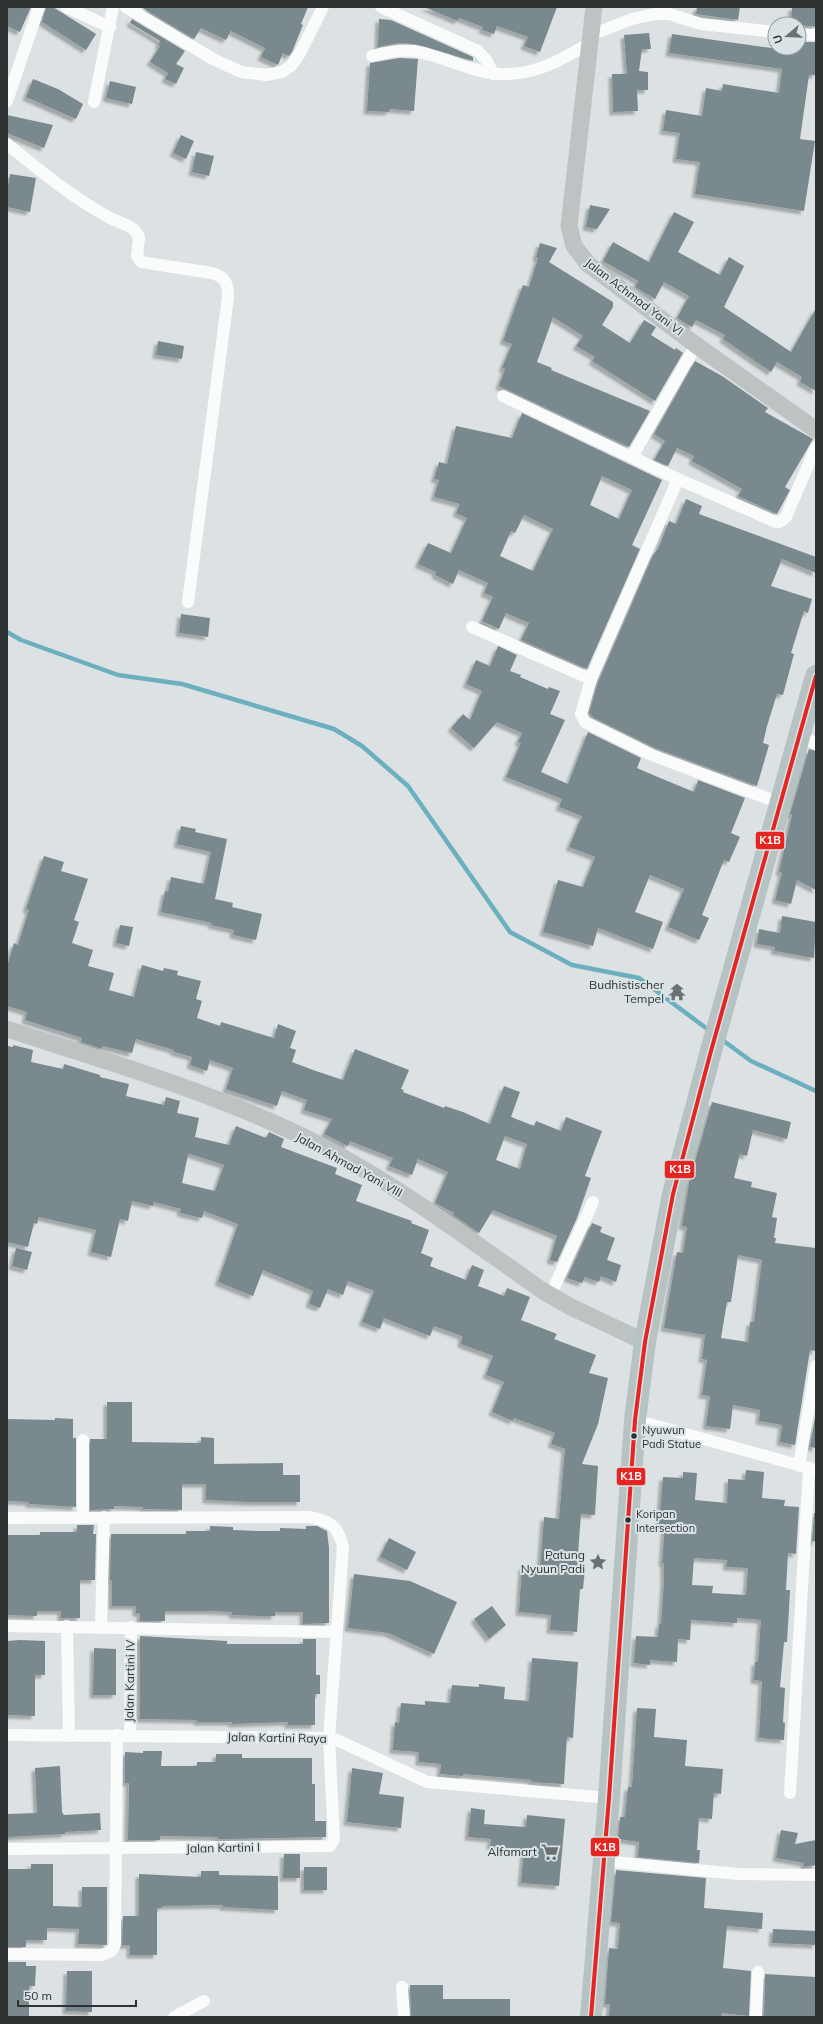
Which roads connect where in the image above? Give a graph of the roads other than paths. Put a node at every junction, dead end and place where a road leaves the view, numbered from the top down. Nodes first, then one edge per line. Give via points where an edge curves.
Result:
1 (39, 7) edge
2 (66, 7) edge
3 (113, 7) edge
4 (126, 7) edge
5 (324, 7) edge
6 (381, 7) edge
7 (593, 10) edge
8 (110, 27) junction
9 (767, 31) edge
10 (590, 36) junction
11 (372, 56) dead end
12 (490, 68) junction
13 (7, 100) edge
14 (94, 102) dead end
15 (7, 144) edge
16 (696, 345) junction
17 (503, 396) dead end
18 (816, 430) edge
19 (816, 447) edge
20 (632, 457) junction
21 (678, 479) junction
22 (188, 602) dead end
23 (472, 627) dead end
24 (816, 676) edge
25 (591, 679) junction
26 (807, 740) edge
27 (780, 803) junction
28 (7, 1029) edge
29 (593, 1202) dead end
30 (550, 1296) junction
31 (645, 1342) junction
32 (816, 1366) edge
33 (635, 1420) junction
34 (83, 1440) dead end
35 (808, 1468) edge
36 (83, 1517) junction
37 (104, 1517) junction
38 (7, 1518) edge
39 (7, 1626) edge
40 (67, 1626) junction
41 (101, 1626) junction
42 (131, 1627) junction
43 (336, 1632) junction
44 (7, 1735) edge
45 (117, 1735) junction
46 (69, 1736) junction
47 (130, 1736) junction
48 (329, 1738) junction
49 (790, 1793) dead end
50 (609, 1798) junction
51 (7, 1848) edge
52 (116, 1849) junction
53 (604, 1862) junction
54 (816, 1875) edge
55 (7, 1954) edge
56 (758, 1972) dead end
57 (402, 1987) dead end
58 (204, 2002) dead end
59 (174, 2017) edge
60 (404, 2017) edge
61 (591, 2017) edge
62 (756, 2017) edge

1 - 13 street
2 - 8 street
3 - 8 street
4 - 5 street via 212,59 241,72 266,75 282,72 292,66
6 - 12 street via 478,52
7 - 10 street, Jalan Achmad Yani VI
8 - 14 street
9 - 10 street via 701,24 669,14 655,14 632,19
10 - 12 street via 555,64 527,72
10 - 16 street, Jalan Achmad Yani VI via 569,226 574,246 588,264
11 - 12 street via 387,52 414,51
15 - 22 street via 108,217 133,229 139,238 137,256 141,262 212,272 226,281 228,297
16 - 18 street, Jalan Achmad Yani VI
16 - 20 street
17 - 20 street
19 - 21 street via 786,517 780,522
20 - 21 street
21 - 25 street
23 - 25 street
24 - 26 highway
25 - 27 street via 581,710 586,722 652,755
26 - 27 highway
27 - 31 highway via 673,1194
28 - 30 street, Jalan Ahmad Yani VIII via 167,1081 245,1111 318,1144 381,1180
29 - 30 street
30 - 31 street, Jalan Ahmad Yani VIII
31 - 33 highway
32 - 35 street
33 - 35 street
33 - 50 highway
34 - 36 street
35 - 49 street
36 - 37 street
36 - 38 street
37 - 41 street
37 - 43 street via 324,1519 340,1536 343,1547
39 - 40 street
40 - 41 street
40 - 46 street
41 - 42 street
42 - 43 street
42 - 47 street, Jalan Kartini IV
43 - 48 street
44 - 46 street, Jalan Kartini Raya
45 - 46 street, Jalan Kartini Raya
45 - 47 street, Jalan Kartini Raya
45 - 52 street
47 - 48 street, Jalan Kartini Raya
48 - 50 street, Jalan Kartini Raya via 427,1782
48 - 52 street, Jalan Kartini I via 334,1839 330,1846
50 - 53 highway
51 - 52 street, Jalan Kartini I
52 - 55 street via 115,1944 111,1952 101,1955
53 - 54 street via 738,1874
53 - 61 highway
56 - 62 street
57 - 60 street
58 - 59 street

